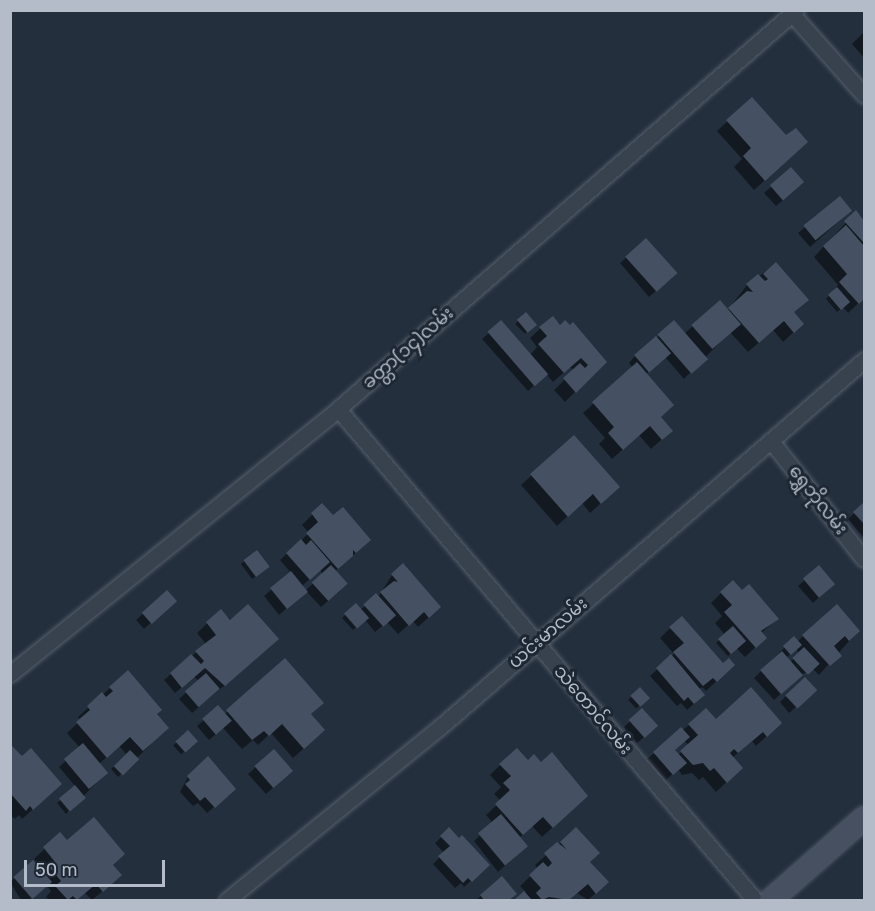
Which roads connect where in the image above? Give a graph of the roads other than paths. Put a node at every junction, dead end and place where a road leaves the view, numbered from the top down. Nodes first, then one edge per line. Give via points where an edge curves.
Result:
1 (794, 12) edge
2 (864, 94) edge
3 (864, 360) edge
4 (338, 409) junction
5 (771, 441) junction
6 (864, 558) edge
7 (536, 642) junction
8 (10, 675) edge
9 (864, 818) edge
10 (227, 900) edge
11 (755, 900) edge
12 (770, 900) edge

1 - 2 street
1 - 4 street, ခတ္တာ(၁၄)လမ်း
3 - 5 street, ယင်းမာလမ်း
4 - 7 street, သဲတောင်လမ်း
4 - 8 street, ခတ္တာ(၁၄)လမ်း
5 - 6 street, ရွှေဘိုလမ်း
5 - 7 street, ယင်းမာလမ်း
7 - 10 street, ယင်းမာလမ်း via 440,727
7 - 11 street, သဲတောင်လမ်း
9 - 12 main road

